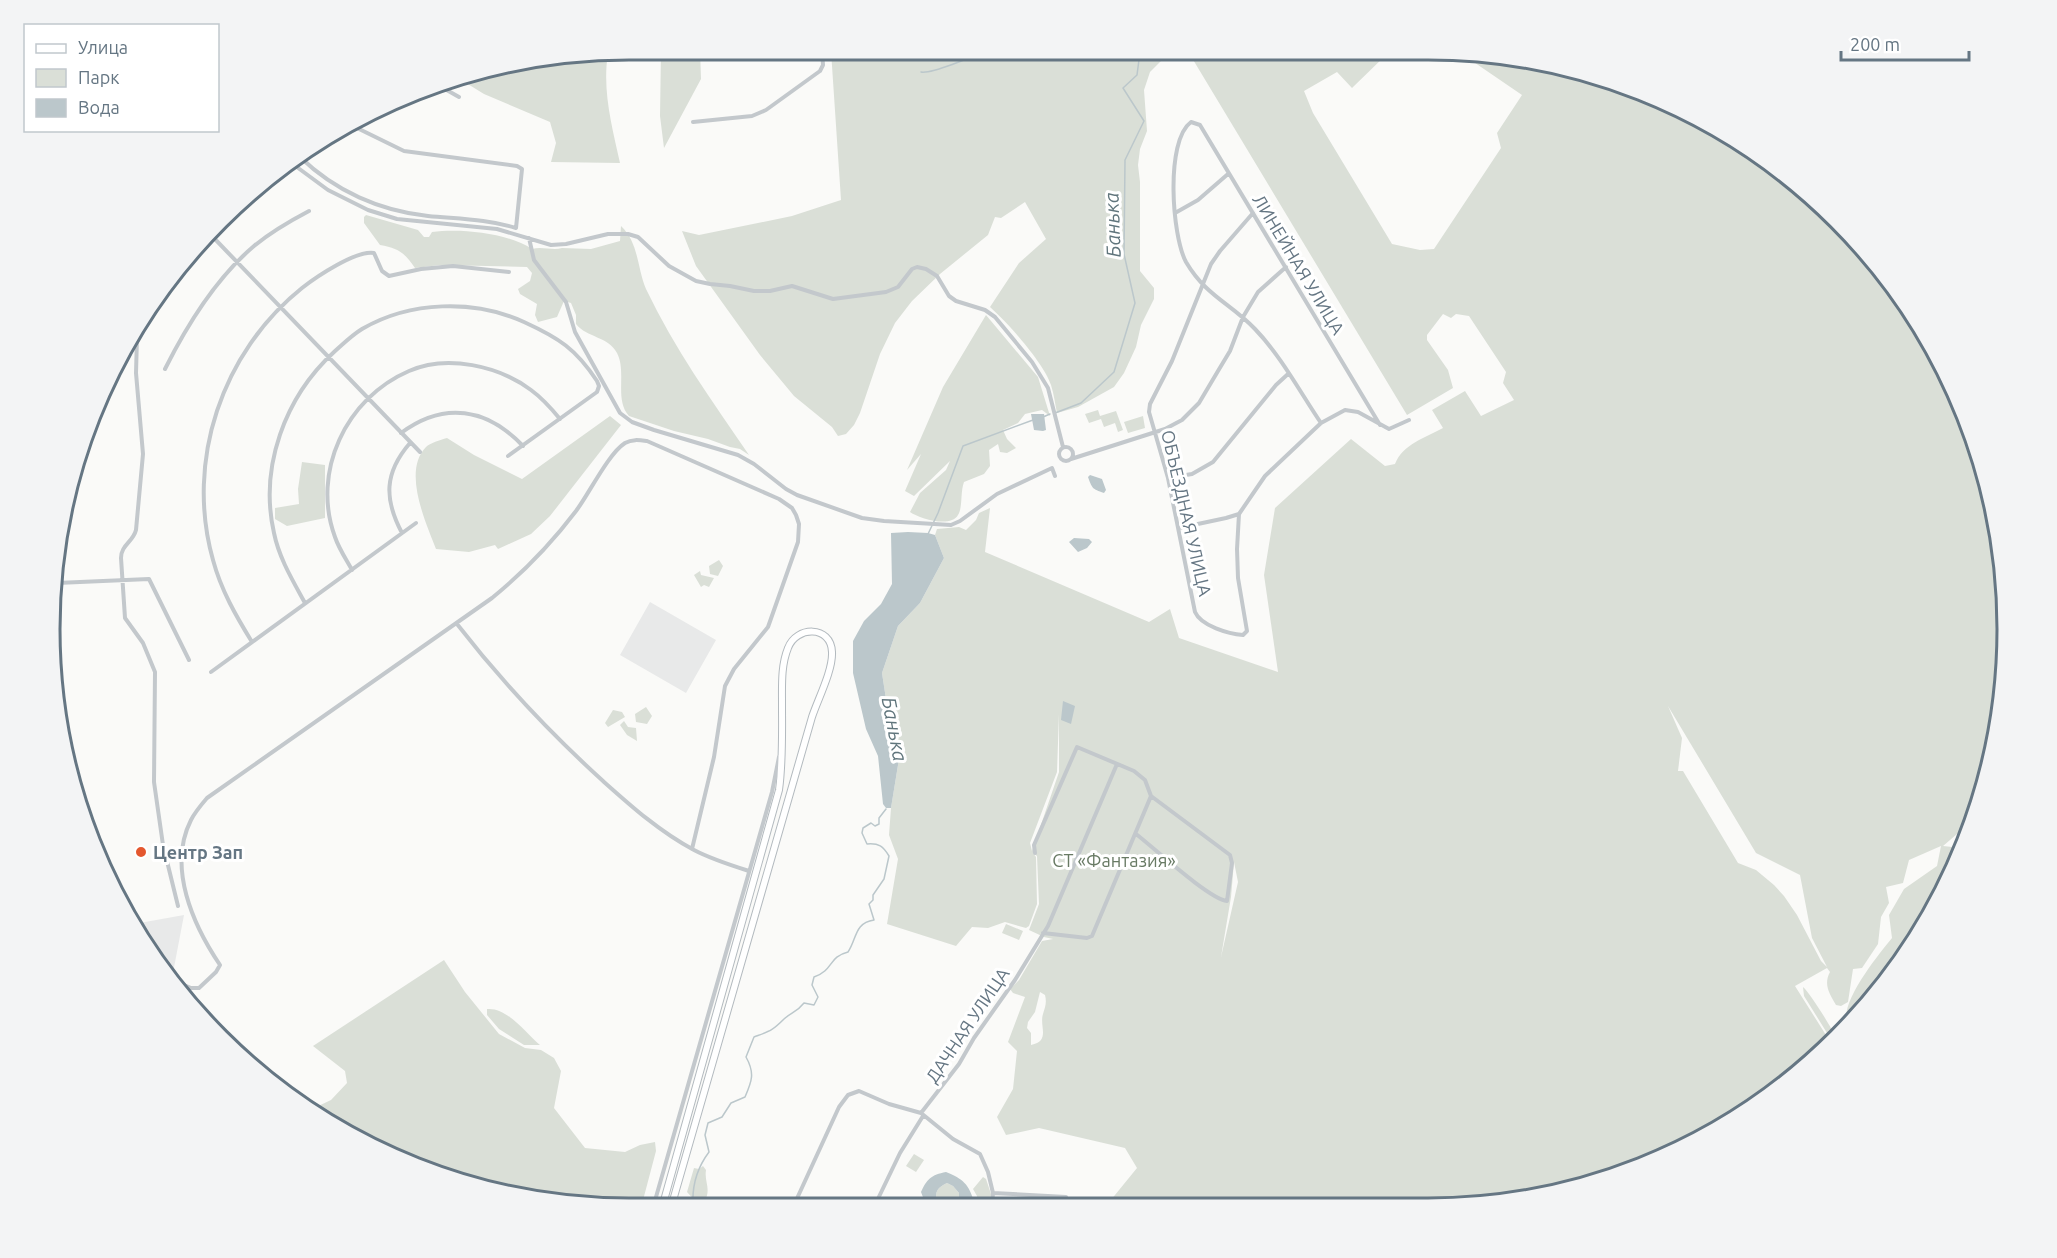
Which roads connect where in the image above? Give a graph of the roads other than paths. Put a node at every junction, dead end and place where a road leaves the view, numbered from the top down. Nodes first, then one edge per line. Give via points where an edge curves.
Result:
1 (823, 60) edge
2 (446, 90) edge
3 (459, 97) dead end
4 (693, 122) dead end
5 (358, 129) edge
6 (306, 161) edge
7 (297, 167) edge
8 (1228, 174) junction
9 (309, 211) dead end
10 (1175, 213) junction
11 (1253, 213) junction
12 (528, 238) junction
13 (215, 239) edge
14 (238, 262) junction
15 (1286, 267) junction
16 (509, 272) dead end
17 (1203, 287) junction
18 (280, 307) junction
19 (1243, 317) junction
20 (137, 343) edge
21 (328, 357) junction
22 (165, 369) dead end
23 (1288, 374) junction
24 (368, 399) junction
25 (560, 419) junction
26 (1409, 420) dead end
27 (1321, 423) junction
28 (1380, 425) junction
29 (1155, 432) junction
30 (401, 433) junction
31 (410, 443) junction
32 (523, 446) junction
33 (1063, 447) junction
34 (420, 452) dead end
35 (508, 456) dead end
36 (1071, 459) junction
37 (1055, 476) dead end
38 (1168, 478) junction
39 (1239, 514) junction
40 (416, 524) dead end
41 (1179, 528) junction
42 (402, 533) junction
43 (352, 570) junction
44 (123, 580) junction
45 (62, 583) edge
46 (305, 603) junction
47 (457, 624) junction
48 (252, 642) junction
49 (189, 660) dead end
50 (211, 672) dead end
51 (782, 742) junction
52 (1117, 764) junction
53 (1151, 796) junction
54 (1136, 834) junction
55 (692, 849) junction
56 (1035, 853) dead end
57 (749, 872) junction
58 (178, 906) dead end
59 (1044, 933) junction
60 (187, 986) edge
61 (922, 1114) junction
62 (993, 1193) junction
63 (1066, 1197) dead end
64 (656, 1198) edge
65 (665, 1198) edge
66 (674, 1198) edge
67 (797, 1198) edge
68 (878, 1198) edge
69 (993, 1198) edge

1 - 4 street via 820,70 766,110 752,116
2 - 3 street
5 - 6 street via 404,151 517,166 522,170 516,228 494,222 426,216 363,201
7 - 12 street via 328,190 397,219 497,229
8 - 10 street via 1198,200
8 - 10 street, ЛИНЕЙНАЯ УЛИЦА via 1200,125 1191,122 1185,126 1173,174
8 - 11 street, ЛИНЕЙНАЯ УЛИЦА
9 - 14 street via 274,231
10 - 17 street via 1178,243
11 - 15 street, ЛИНЕЙНАЯ УЛИЦА
11 - 17 street, ОБЪЕЗДНАЯ УЛИЦА via 1220,250
12 - 33 street via 551,245 628,234 638,237 669,266 696,281 754,291 792,286 833,299 886,292 898,286 912,269 926,269 937,276 956,301 995,317 1032,362 1048,388
12 - 37 street via 534,260 566,302 576,332 620,413 632,422 738,455 797,495 862,518 884,521 951,525 987,500 1052,468
13 - 14 street
14 - 18 street
14 - 22 street via 190,322
15 - 19 street via 1258,292
15 - 28 street, ЛИНЕЙНАЯ УЛИЦА
16 - 18 street via 453,266 388,276 371,252 326,272
17 - 19 street
17 - 29 street, ОБЪЕЗДНАЯ УЛИЦА via 1150,404
18 - 21 street
18 - 48 street via 249,345 230,377 214,418 204,478 203,507 213,560 234,612
19 - 23 street
19 - 29 street via 1230,351 1199,403 1182,420
20 - 44 street via 143,454 134,536 121,553
21 - 24 street
21 - 25 street via 378,320 419,308 470,308 512,316 576,352 597,381 597,392
21 - 46 street via 290,408 271,475 274,533
23 - 27 street
23 - 38 street via 1213,462 1192,474
24 - 25 street via 410,370 462,364 512,378 549,405
24 - 30 street
24 - 43 street via 344,428 328,478 334,536
25 - 32 street
26 - 28 street via 1389,429
27 - 28 street via 1345,410 1358,412
27 - 39 street via 1265,476
29 - 36 street
29 - 38 street, ОБЪЕЗДНАЯ УЛИЦА
30 - 31 street
30 - 32 street via 430,415 465,413 497,423
31 - 34 street
31 - 42 street via 397,462 389,488 394,517
32 - 35 street
33 - 36 street via 1072,450
33 - 36 street via 1060,458
38 - 41 street, ОБЪЕЗДНАЯ УЛИЦА
39 - 41 street
39 - 41 street, ОБЪЕЗДНАЯ УЛИЦА via 1237,559 1245,635 1198,618
40 - 42 street
42 - 43 street
43 - 46 street
44 - 45 street
44 - 49 street via 150,580
44 - 58 street via 126,618 143,643 155,672 154,782 163,845
46 - 48 street
47 - 55 street via 518,699 561,743 631,806
47 - 55 street via 521,574 578,509 616,451 637,439 773,496 792,508 800,524 798,542 768,627 725,686 714,757
47 - 60 street via 217,789 197,810 183,845 183,874 194,918 219,965 199,988
48 - 50 street
51 - 57 street
51 - 65 street via 776,806
51 - 66 street via 787,648 798,634 816,631 830,643 831,663
52 - 53 street via 1141,775
52 - 56 street via 1079,747 1075,749 1034,845
52 - 59 street, ДАЧНАЯ УЛИЦА
53 - 54 street
53 - 54 street via 1230,855 1227,901 1207,891
54 - 59 street via 1092,936
55 - 57 street
57 - 64 street
59 - 61 street, ДАЧНАЯ УЛИЦА
61 - 62 street via 983,1158
61 - 67 street via 859,1090 849,1095 839,1107
61 - 68 street, ДАЧНАЯ УЛИЦА
62 - 63 street
62 - 69 street

